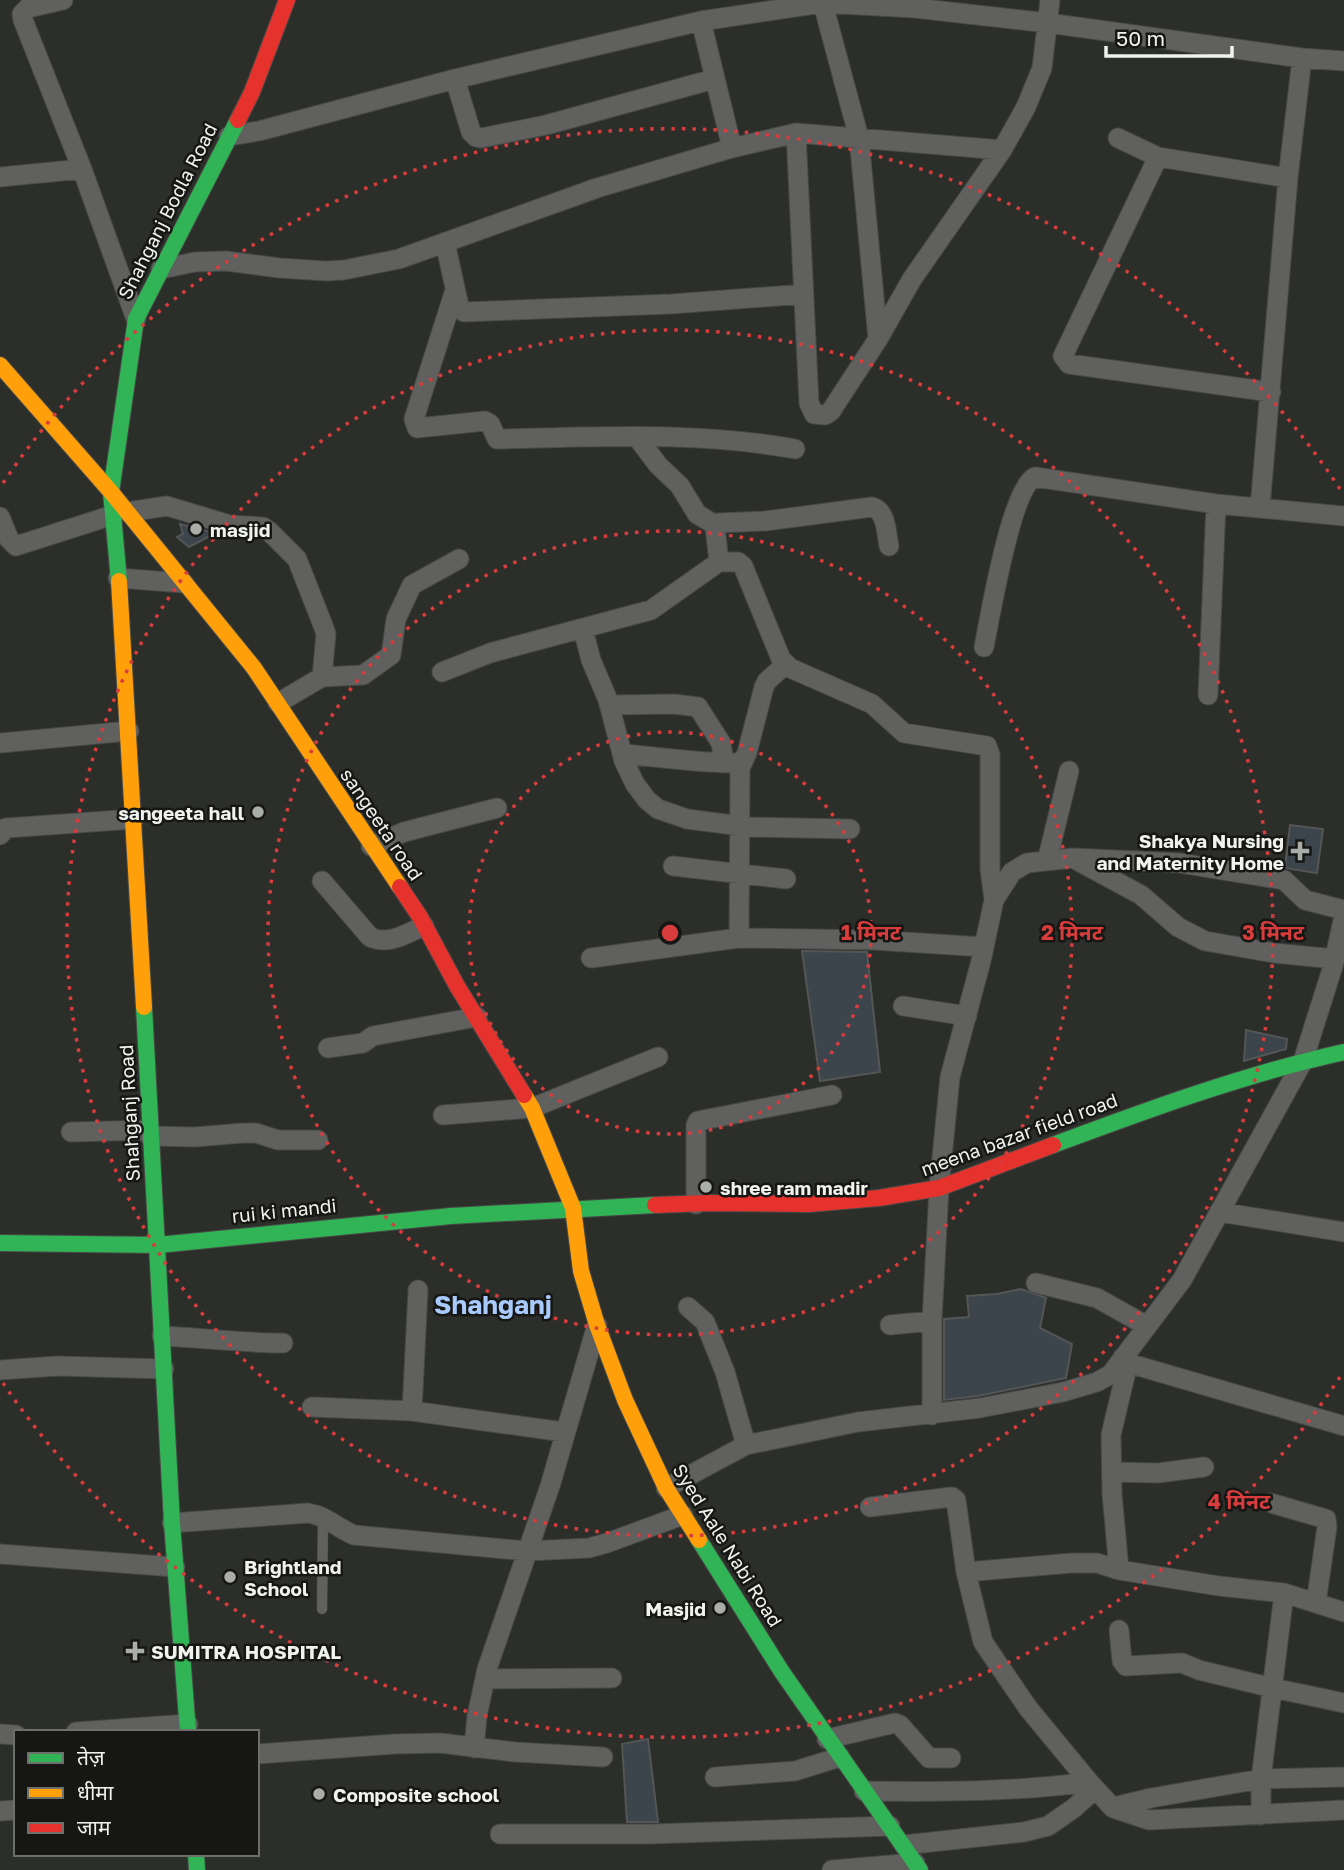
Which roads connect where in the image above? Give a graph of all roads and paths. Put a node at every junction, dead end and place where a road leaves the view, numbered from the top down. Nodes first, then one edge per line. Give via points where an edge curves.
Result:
1 (63, 0) edge
2 (287, 0) edge
3 (1050, 0) edge
4 (822, 2) edge
5 (916, 4) edge
6 (701, 21) junction
7 (1048, 23) junction
8 (1302, 58) junction
9 (1344, 61) edge
10 (455, 79) junction
11 (714, 79) junction
12 (796, 134) junction
13 (229, 136) junction
14 (859, 138) junction
15 (1118, 138) dead end
16 (732, 148) junction
17 (1002, 150) junction
18 (1158, 157) junction
19 (82, 169) junction
20 (0, 177) edge
21 (1289, 178) junction
22 (445, 242) junction
23 (161, 269) junction
24 (455, 290) junction
25 (804, 294) junction
26 (136, 319) junction
27 (878, 339) junction
28 (0, 365) edge
29 (1271, 392) junction
30 (637, 437) junction
31 (795, 449) dead end
32 (111, 492) junction
33 (1216, 504) junction
34 (1260, 508) junction
35 (120, 514) junction
36 (1344, 516) edge
37 (0, 517) edge
38 (715, 524) junction
39 (889, 546) dead end
40 (459, 559) dead end
41 (719, 562) junction
42 (118, 578) junction
43 (184, 583) junction
44 (583, 629) junction
45 (984, 647) dead end
46 (785, 665) junction
47 (442, 672) dead end
48 (322, 677) junction
49 (1208, 695) dead end
50 (278, 703) junction
51 (610, 705) junction
52 (129, 731) junction
53 (0, 743) edge
54 (623, 754) junction
55 (732, 763) junction
56 (1069, 771) dead end
57 (497, 808) dead end
58 (134, 819) junction
59 (738, 825) junction
60 (850, 829) dead end
61 (0, 835) edge
62 (371, 846) junction
63 (1073, 859) junction
64 (1047, 861) junction
65 (673, 866) dead end
66 (738, 874) junction
67 (786, 878) dead end
68 (323, 881) dead end
69 (994, 900) junction
70 (1344, 910) edge
71 (1344, 916) edge
72 (424, 926) junction
73 (738, 938) junction
74 (984, 947) junction
75 (591, 958) dead end
76 (1335, 958) junction
77 (903, 1006) dead end
78 (967, 1016) junction
79 (477, 1017) junction
80 (328, 1048) dead end
81 (1344, 1052) edge
82 (658, 1057) dead end
83 (1303, 1061) junction
84 (832, 1094) dead end
85 (532, 1108) junction
86 (443, 1115) dead end
87 (71, 1132) dead end
88 (149, 1133) junction
89 (318, 1140) dead end
90 (939, 1188) junction
91 (695, 1204) junction
92 (573, 1208) junction
93 (1219, 1212) junction
94 (1344, 1232) edge
95 (0, 1243) edge
96 (158, 1245) junction
97 (1036, 1283) dead end
98 (418, 1290) dead end
99 (688, 1307) dead end
100 (932, 1321) junction
101 (597, 1325) junction
102 (890, 1325) dead end
103 (1147, 1326) junction
104 (162, 1336) junction
105 (283, 1343) dead end
106 (1126, 1360) junction
107 (164, 1369) junction
108 (0, 1370) edge
109 (312, 1407) dead end
110 (412, 1411) junction
111 (932, 1415) junction
112 (1344, 1426) edge
113 (564, 1432) junction
114 (747, 1445) junction
115 (1204, 1467) dead end
116 (1112, 1472) junction
117 (666, 1488) junction
118 (1271, 1503) dead end
119 (870, 1507) dead end
120 (323, 1515) junction
121 (683, 1515) junction
122 (172, 1523) junction
123 (527, 1551) junction
124 (0, 1554) edge
125 (175, 1567) junction
126 (1119, 1570) junction
127 (966, 1572) junction
128 (1284, 1593) junction
129 (1316, 1603) junction
130 (322, 1609) dead end
131 (1344, 1612) edge
132 (1119, 1630) dead end
133 (612, 1678) dead end
134 (485, 1679) junction
135 (1273, 1688) junction
136 (1344, 1703) edge
137 (188, 1728) edge
138 (132, 1730) edge
139 (827, 1739) junction
140 (474, 1748) junction
141 (259, 1754) edge
142 (603, 1757) dead end
143 (840, 1757) junction
144 (951, 1758) dead end
145 (715, 1777) dead end
146 (1344, 1777) edge
147 (1261, 1779) junction
148 (1092, 1786) junction
149 (864, 1791) junction
150 (1113, 1808) junction
151 (1344, 1810) edge
152 (1261, 1815) junction
153 (890, 1826) junction
154 (500, 1835) dead end
155 (904, 1845) junction
156 (917, 1867) edge
157 (832, 1870) edge

1 - 19 street via 28,8 22,16
2 - 13 main road, Shahganj Bodla Road via 252,92
3 - 7 street
4 - 5 street
4 - 6 street
4 - 14 street
5 - 7 street
6 - 10 street
6 - 11 street
7 - 8 street
7 - 17 street via 1035,89
8 - 9 street
8 - 21 street
10 - 11 street via 471,132 481,138 547,125
10 - 13 street
11 - 16 street
12 - 14 street
12 - 16 street
12 - 25 street
13 - 23 main road, Shahganj Bodla Road
14 - 17 street
14 - 27 street
15 - 18 street
16 - 22 street via 597,188
17 - 27 street via 912,279
18 - 21 street
18 - 29 street via 1064,360
19 - 20 street
19 - 26 street
21 - 29 street
22 - 23 street via 399,259 344,270 226,261
22 - 24 street
23 - 26 main road, Shahganj Bodla Road
24 - 25 street via 464,312
24 - 30 street via 414,419 417,428 485,421 497,439
25 - 27 street via 809,404 814,414 831,411
26 - 32 main road, Shahganj Bodla Road
28 - 32 main road
29 - 34 street
30 - 31 street via 754,442
30 - 38 street via 680,486 697,514
32 - 35 main road, Shahganj Road
33 - 34 street
33 - 45 street via 1035,477 1027,485 1007,537
33 - 49 street
34 - 36 street
35 - 37 street via 16,546
35 - 42 main road, Shahganj Road
35 - 43 main road, sangeeta road
35 - 48 street via 167,506 230,525 270,531 297,559 324,628
38 - 39 street via 872,507 882,513
38 - 41 street
40 - 48 street via 412,585 396,619 391,655 363,676
41 - 44 street via 651,610
41 - 46 street via 743,566
42 - 43 street
42 - 52 main road, Shahganj Road
43 - 50 main road, sangeeta road
44 - 47 street via 491,653
44 - 51 street
46 - 55 street via 764,687 747,753
46 - 69 street via 872,704 904,733 987,746
48 - 50 street
50 - 62 main road, sangeeta road
51 - 54 street
51 - 55 street via 698,707
52 - 53 street
52 - 58 main road, Shahganj Road
54 - 55 street
54 - 59 street via 635,784 658,809 687,819
55 - 59 street
56 - 64 street
57 - 62 street via 404,832
58 - 61 street via 6,828
58 - 88 main road, Shahganj Road
59 - 60 street
59 - 66 street
62 - 72 main road, sangeeta road
63 - 64 street
63 - 70 street via 1180,863 1283,880 1305,900
63 - 76 street via 1141,895 1178,927 1205,941
64 - 69 street via 1027,863 1012,872
65 - 66 street
66 - 67 street
66 - 73 street
68 - 72 street via 370,937 387,941
69 - 74 street
71 - 76 street
72 - 79 main road, sangeeta road
73 - 74 street
73 - 75 street
74 - 78 street
76 - 83 street
77 - 78 street
78 - 90 street via 950,1077
79 - 80 street
79 - 85 main road, sangeeta road
81 - 83 main road, meena bazar field road
82 - 85 street
83 - 90 main road, meena bazar field road via 1128,1117
83 - 93 street
84 - 91 street via 698,1122
85 - 86 street
85 - 92 main road, sangeeta road
87 - 88 street
88 - 89 street via 195,1137 256,1133 278,1140
88 - 96 main road, Shahganj Road
90 - 91 main road, meena bazar field road via 809,1204
90 - 100 street
91 - 92 main road, meena bazar field road
92 - 96 main road, rui ki mandi via 398,1220
92 - 101 main road, Syed Aale Nabi Road via 581,1272
93 - 94 street
93 - 103 street via 1182,1280
95 - 96 main road, rui ki mandi
96 - 104 main road, Shahganj Road
97 - 103 street via 1097,1298
98 - 110 street
99 - 114 street via 705,1322
100 - 102 street
100 - 111 street
101 - 113 street
101 - 117 main road, Syed Aale Nabi Road
103 - 106 street
104 - 105 street
104 - 107 main road, Shahganj Road
106 - 111 street via 1097,1382 1063,1392
106 - 112 street
106 - 116 street via 1111,1435
107 - 108 street via 57,1366
107 - 122 main road, Shahganj Road
109 - 110 street
110 - 113 street
111 - 114 street via 858,1422
113 - 123 street
114 - 117 street
115 - 116 street
116 - 126 street
117 - 121 main road, Syed Aale Nabi Road
118 - 129 street via 1326,1519
119 - 127 street via 955,1499
120 - 122 street
120 - 123 street via 354,1535
120 - 130 lane
121 - 123 street via 589,1548
121 - 139 main road, Syed Aale Nabi Road
122 - 125 main road, Shahganj Road
123 - 134 street
124 - 125 street
125 - 137 main road, Shahganj Road
126 - 127 street via 1097,1563 1072,1563
126 - 128 street
127 - 148 street via 986,1647 1028,1708
128 - 129 street
128 - 135 street
129 - 131 street
132 - 135 street via 1126,1666 1182,1663
133 - 134 street
134 - 140 street
135 - 136 street
135 - 147 street
137 - 138 street
139 - 143 main road, Syed Aale Nabi Road
139 - 144 street via 895,1723 929,1758
140 - 141 street via 395,1744
140 - 142 street
143 - 145 street via 795,1771
143 - 149 main road, Syed Aale Nabi Road
146 - 147 street
147 - 150 street
147 - 152 street
148 - 149 street
148 - 150 street
148 - 155 street via 1074,1808 1048,1826
149 - 153 main road, Syed Aale Nabi Road
150 - 152 street via 1149,1820
151 - 152 street
153 - 154 street
153 - 155 main road, Syed Aale Nabi Road
155 - 156 main road, Syed Aale Nabi Road
156 - 157 street

